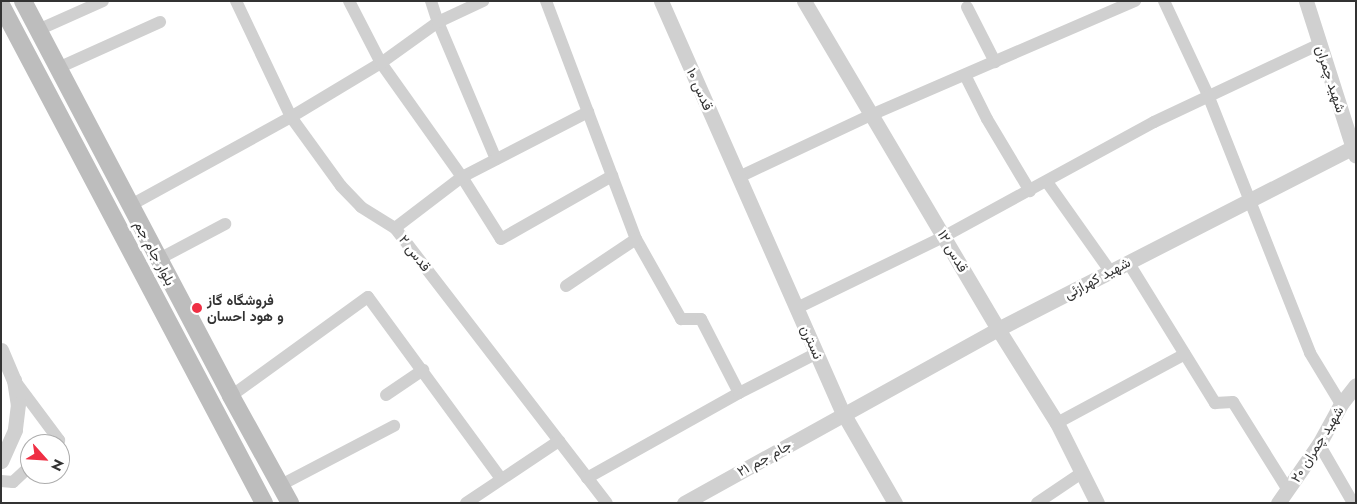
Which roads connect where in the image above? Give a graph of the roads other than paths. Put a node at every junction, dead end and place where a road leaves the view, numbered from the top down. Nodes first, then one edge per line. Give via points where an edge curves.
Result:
1 (22, 1) edge
2 (103, 1) edge
3 (236, 1) edge
4 (349, 1) edge
5 (431, 1) edge
6 (483, 1) edge
7 (546, 1) edge
8 (661, 1) edge
9 (804, 1) edge
10 (1135, 1) edge
11 (1164, 1) edge
12 (1306, 1) edge
13 (1, 5) edge
14 (1111, 6) edge
15 (967, 7) dead end
16 (160, 22) dead end
17 (438, 22) junction
18 (38, 30) junction
19 (1320, 44) junction
20 (995, 62) junction
21 (381, 63) junction
22 (58, 68) junction
23 (966, 75) junction
24 (1208, 95) junction
25 (588, 112) junction
26 (871, 115) junction
27 (291, 117) junction
28 (90, 130) junction
29 (72, 141) junction
30 (1354, 152) edge
31 (496, 159) junction
32 (612, 176) junction
33 (462, 177) junction
34 (739, 177) junction
35 (1047, 182) junction
36 (1030, 191) junction
37 (1249, 200) junction
38 (130, 205) junction
39 (225, 224) dead end
40 (395, 228) junction
41 (945, 236) junction
42 (636, 239) junction
43 (159, 260) junction
44 (1128, 262) junction
45 (1110, 271) junction
46 (566, 286) dead end
47 (797, 308) junction
48 (998, 329) junction
49 (1, 350) edge
50 (817, 353) junction
51 (1185, 354) junction
52 (423, 370) junction
53 (14, 380) junction
54 (1356, 385) edge
55 (739, 393) junction
56 (386, 395) dead end
57 (230, 396) junction
58 (1341, 404) junction
59 (843, 413) junction
60 (1057, 423) junction
61 (8, 425) edge
62 (394, 426) dead end
63 (54, 434) edge
64 (559, 441) junction
65 (1318, 444) junction
66 (1, 461) edge
67 (1083, 472) junction
68 (20, 475) edge
69 (587, 478) junction
70 (501, 479) junction
71 (1, 481) edge
72 (279, 486) junction
73 (1288, 490) junction
74 (705, 498) edge
75 (264, 503) edge
76 (290, 503) edge
77 (466, 503) edge
78 (607, 503) edge
79 (684, 503) edge
80 (895, 503) edge
81 (1038, 503) edge
82 (1097, 503) edge
83 (1278, 503) edge
84 (1353, 503) edge

1 - 18 main road, بلوار جام جم
2 - 18 street
3 - 27 street, قدس ۲
4 - 21 street
5 - 17 street
6 - 17 street
7 - 25 street
8 - 34 street, قدس ۱۰
9 - 26 street, قدس ۱۲
10 - 14 street
11 - 24 street
12 - 19 street, شهید چمران
13 - 29 main road, بلوار جام جم
14 - 20 street
15 - 20 street
16 - 22 street
17 - 21 street
17 - 31 street
18 - 22 main road, بلوار جام جم
19 - 24 street
19 - 30 street, شهید چمران
20 - 23 street
21 - 27 street
21 - 33 street
22 - 28 main road, بلوار جام جم
23 - 26 street
23 - 36 street
24 - 35 street
24 - 37 street
25 - 31 street
25 - 32 street
26 - 34 street
26 - 41 street, قدس ۱۲
27 - 38 street
27 - 40 street, قدس ۲ via 361,207
28 - 29 main road
28 - 38 main road, بلوار جام جم
29 - 75 main road, بلوار جام جم
30 - 37 street, شهید کهرازئی
31 - 33 street
32 - 33 street via 501,239
32 - 42 street
33 - 40 street
34 - 47 street, نسترن
35 - 36 street
35 - 45 street
36 - 41 street
37 - 44 street, شهید کهرازئی
37 - 58 street via 1310,353
38 - 43 main road, بلوار جام جم
39 - 43 street
40 - 64 street, قدس ۲
41 - 47 street
41 - 48 street, قدس ۱۲
42 - 46 street
42 - 55 street via 681,319 701,319
43 - 57 main road, بلوار جام جم
44 - 45 street, شهید کهرازئی
44 - 51 street
45 - 48 street, شهید کهرازئی
47 - 50 street, نسترن
48 - 59 street, شهید کهرازئی
48 - 60 street, قدس ۱۲
49 - 53 street
50 - 55 street
50 - 59 street, نسترن
51 - 60 street
51 - 73 street via 1215,403 1233,402
52 - 56 street
52 - 57 street via 368,297
52 - 70 street
53 - 61 street via 18,404
53 - 63 street
54 - 58 street, شهید چمران ۲۰
55 - 69 street
57 - 72 main road, بلوار جام جم
58 - 65 street, شهید چمران ۲۰
59 - 74 street, جام جم ۲۱
59 - 80 street, نسترن
60 - 67 street, قدس ۱۲
61 - 66 street
62 - 72 street
64 - 69 street, قدس ۲
64 - 70 street
65 - 73 street, شهید چمران ۲۰
65 - 84 street
67 - 81 street
67 - 82 street, قدس ۱۲
68 - 71 street via 13,482
69 - 78 street, قدس ۲
70 - 77 street
72 - 76 main road, بلوار جام جم
73 - 83 street, شهید چمران ۲۰
74 - 79 street, جام جم ۲۱

